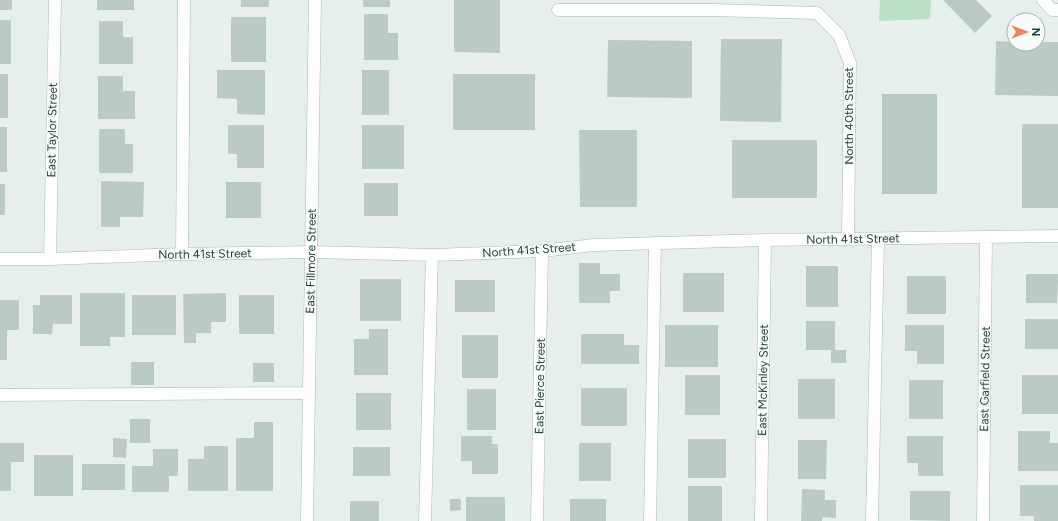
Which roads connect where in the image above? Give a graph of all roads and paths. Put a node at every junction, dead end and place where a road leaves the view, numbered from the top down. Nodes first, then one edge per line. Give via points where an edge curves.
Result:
1 (55, 0) edge
2 (184, 0) edge
3 (315, 0) edge
4 (1043, 0) edge
5 (693, 5) edge
6 (713, 5) edge
7 (558, 10) dead end
8 (1058, 10) edge
9 (1058, 236) edge
10 (986, 237) junction
11 (848, 239) junction
12 (878, 239) junction
13 (765, 240) junction
14 (655, 243) junction
15 (542, 251) junction
16 (312, 252) junction
17 (182, 254) junction
18 (432, 255) junction
19 (0, 259) edge
20 (50, 259) junction
21 (309, 393) junction
22 (0, 395) edge
23 (307, 521) edge
24 (424, 521) edge
25 (537, 521) edge
26 (650, 521) edge
27 (761, 521) edge
28 (872, 521) edge
29 (983, 521) edge

1 - 20 street, East Taylor Street
2 - 17 street
3 - 16 street, East Fillmore Street
4 - 8 street via 1052,10
5 - 6 street, North 40th Street
5 - 7 street, North 40th Street
6 - 11 street, North 40th Street via 817,13 839,35 850,63
9 - 10 street, North 41st Street
10 - 12 street, North 41st Street
10 - 29 street, East Garfield Street
11 - 12 street, North 41st Street
11 - 13 street, North 41st Street
12 - 28 street
13 - 14 street, North 41st Street
13 - 27 street, East McKinley Street
14 - 15 street, North 41st Street via 594,245
14 - 26 street
15 - 18 street, North 41st Street
15 - 25 street, East Pierce Street
16 - 17 street, North 41st Street
16 - 18 street, North 41st Street
16 - 21 street, East Fillmore Street
17 - 20 street, North 41st Street
18 - 24 street
19 - 20 street, North 41st Street
21 - 22 street
21 - 23 street, East Fillmore Street

